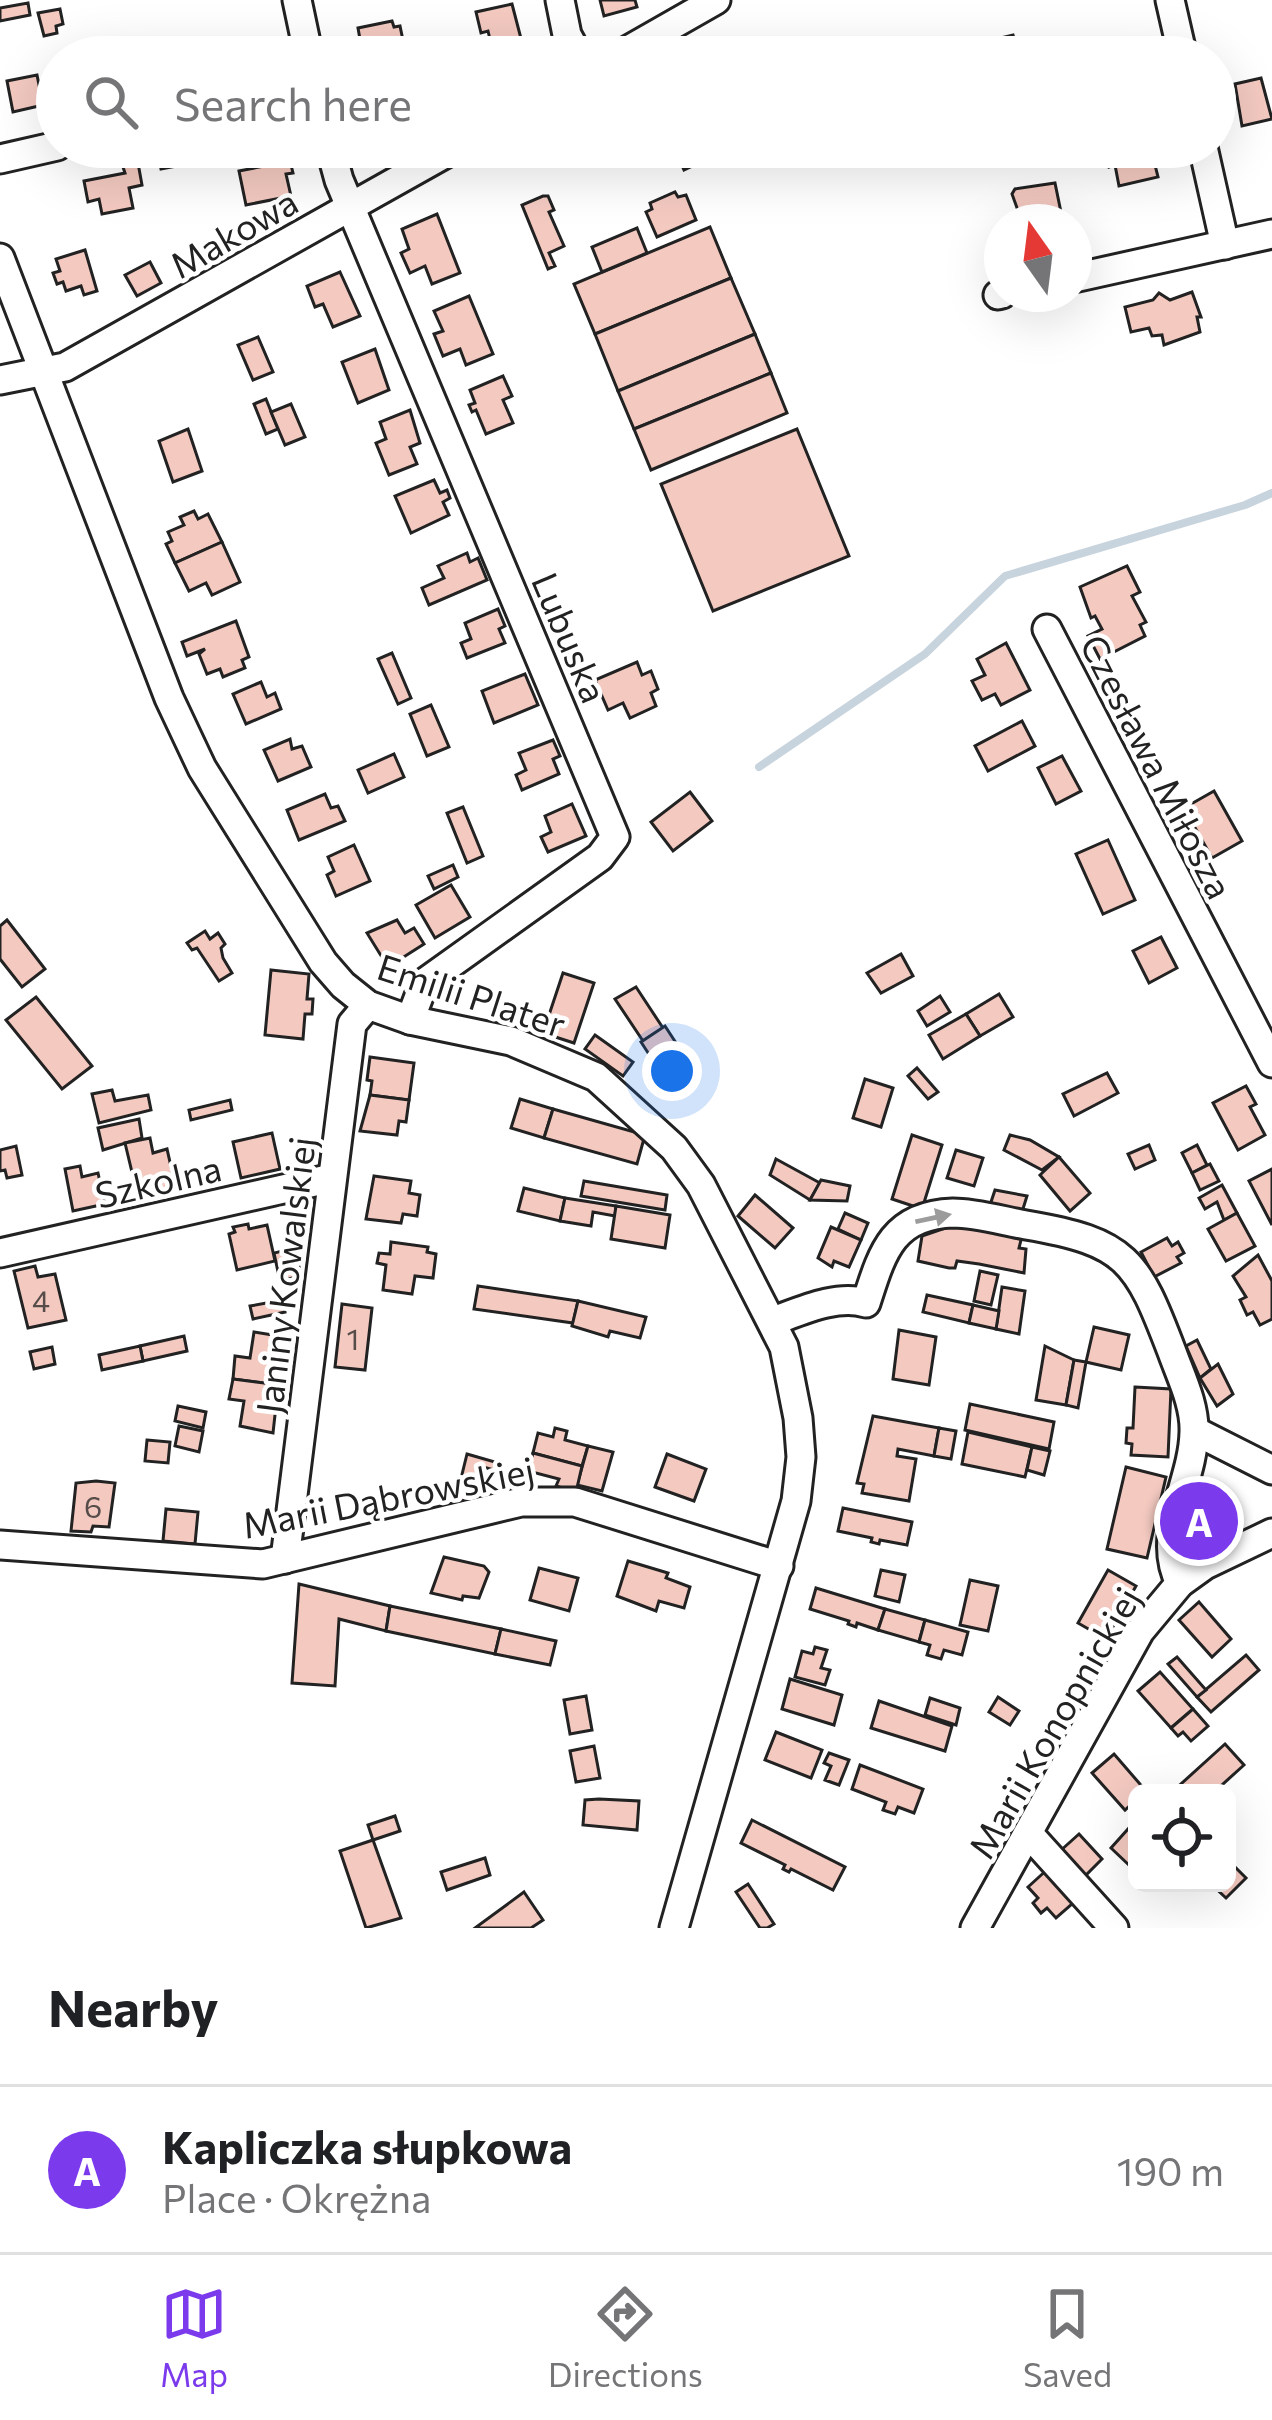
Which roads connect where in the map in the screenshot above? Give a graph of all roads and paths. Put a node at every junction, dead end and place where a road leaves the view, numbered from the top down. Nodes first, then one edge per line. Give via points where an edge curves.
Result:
1 (297, 0) edge
2 (560, 0) edge
3 (716, 0) edge
4 (1170, 0) edge
5 (305, 36) edge
6 (568, 36) edge
7 (653, 36) edge
8 (1178, 36) edge
9 (36, 151) edge
10 (0, 159) edge
11 (335, 168) edge
12 (419, 168) edge
13 (1208, 168) edge
14 (351, 206) junction
15 (1272, 233) edge
16 (1225, 244) junction
17 (0, 258) edge
18 (1092, 274) edge
19 (41, 370) junction
20 (0, 380) edge
21 (1047, 629) dead end
22 (368, 1005) junction
23 (410, 1019) junction
24 (1272, 1063) edge
25 (332, 1178) junction
26 (0, 1253) edge
27 (773, 1321) junction
28 (1195, 1431) junction
29 (1272, 1470) edge
30 (1272, 1533) edge
31 (0, 1545) edge
32 (285, 1559) junction
33 (779, 1566) junction
34 (1180, 1583) junction
35 (1029, 1834) junction
36 (674, 1928) edge
37 (975, 1928) edge
38 (1114, 1928) edge

1 - 5 street
2 - 6 street
3 - 7 street
4 - 8 street
9 - 10 street
11 - 14 street
12 - 14 street, Makowa
13 - 16 street
14 - 19 street, Makowa via 93,353
14 - 23 street, Lubuska via 615,837 600,857 424,983
15 - 16 street
16 - 18 street
17 - 19 street, Emilii Plater
19 - 20 street, Makowa
19 - 22 street, Emilii Plater via 202,768 323,962
21 - 24 street, Czesława Miłosza
22 - 23 street, Emilii Plater
22 - 25 street, Janiny Kowalskiej via 352,1024
23 - 27 street, Emilii Plater via 511,1041 596,1077 625,1099 700,1185
25 - 26 street, Szkolna
25 - 32 street, Janiny Kowalskiej
27 -> 28 street via 835,1302 866,1303 885,1244 913,1222 954,1213 1073,1233 1116,1250 1138,1271
27 - 33 street, Emilii Plater via 794,1386 801,1457
28 - 29 street
28 - 34 street via 1169,1552
30 - 34 street, Marii Konopnickiej
31 - 32 street, Marii Dąbrowskiej via 263,1564
32 - 33 street, Marii Dąbrowskiej via 521,1502 575,1502
33 - 36 street, Emilii Plater
34 - 35 street, Marii Konopnickiej via 1140,1631
35 - 37 street, Marii Konopnickiej
35 - 38 street

